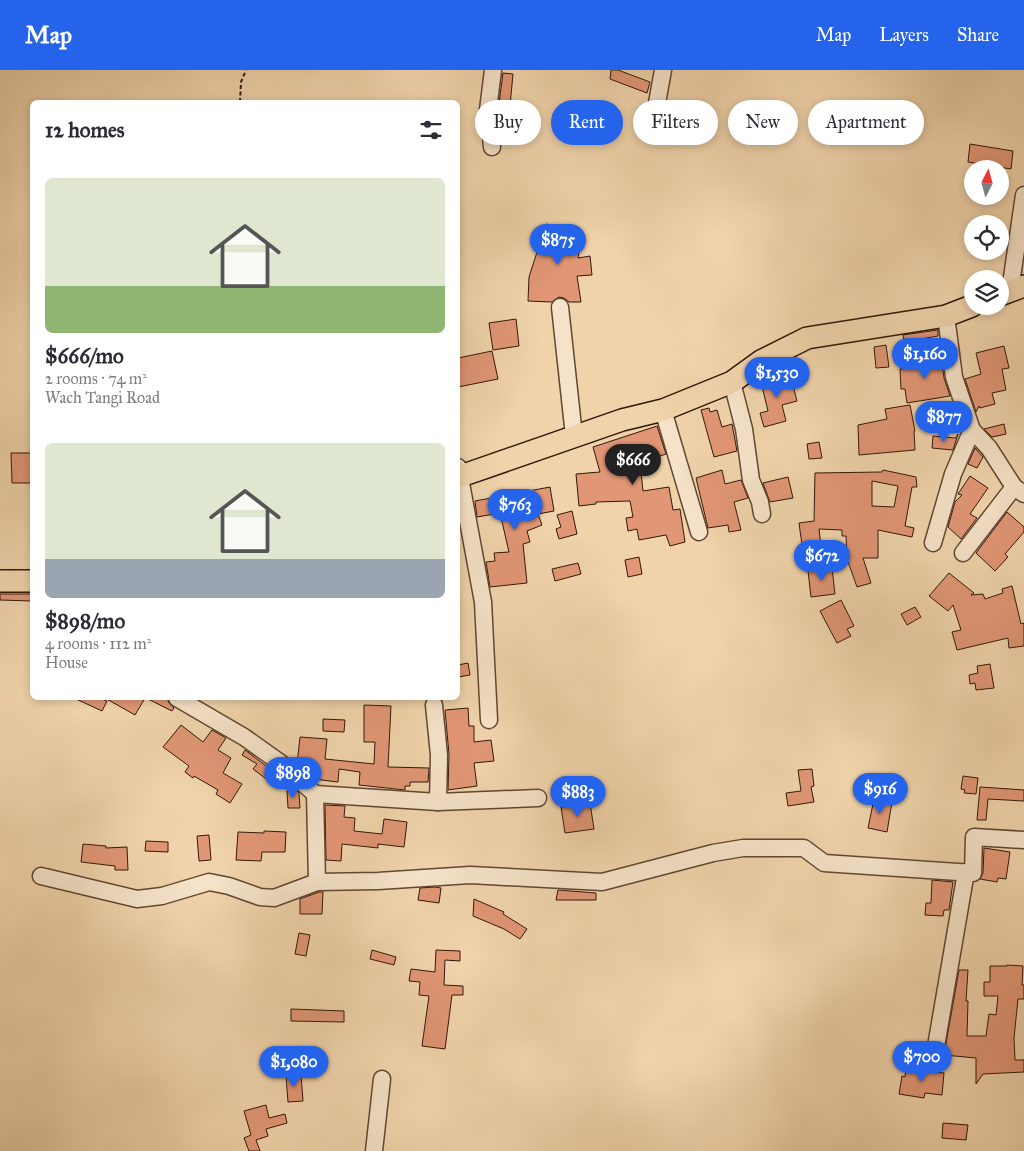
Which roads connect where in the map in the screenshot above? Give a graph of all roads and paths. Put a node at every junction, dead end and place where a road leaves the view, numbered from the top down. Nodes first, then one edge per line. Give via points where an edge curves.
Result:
1 (246, 70) edge
2 (493, 70) edge
3 (663, 70) edge
4 (240, 100) edge
5 (658, 100) edge
6 (492, 147) dead end
7 (1024, 195) edge
8 (1011, 291) edge
9 (560, 307) dead end
10 (964, 309) edge
11 (946, 316) junction
12 (732, 382) junction
13 (662, 410) junction
14 (972, 430) junction
15 (574, 436) junction
16 (460, 472) edge
17 (460, 483) edge
18 (1019, 491) edge
19 (762, 514) dead end
20 (699, 532) dead end
21 (934, 543) dead end
22 (963, 553) dead end
23 (0, 581) edge
24 (30, 581) edge
25 (180, 700) edge
26 (434, 705) dead end
27 (489, 720) dead end
28 (315, 794) junction
29 (538, 798) dead end
30 (438, 802) junction
31 (1024, 840) edge
32 (966, 872) junction
33 (41, 876) dead end
34 (316, 882) junction
35 (935, 1052) dead end
36 (382, 1079) dead end
37 (374, 1151) edge

1 - 4 path via 241,82
2 - 6 street via 488,110
3 - 5 street
7 - 8 street
9 - 15 street
10 - 11 main road
11 - 12 main road via 807,338 761,361
11 - 14 street via 954,377
12 - 13 main road
12 - 19 street
13 - 15 main road
13 - 20 street
14 - 18 street
14 - 21 street via 953,474
15 - 16 main road
17 - 27 street via 483,602
18 - 22 street
23 - 24 main road
25 - 28 street via 244,737 282,764
26 - 30 street via 439,755
28 - 30 street
28 - 34 street
29 - 30 street
31 - 32 street via 974,837 973,873
32 - 34 street via 824,863 804,848 743,848 602,882 470,875
32 - 35 street
33 - 34 street via 137,899 162,896 209,882 274,898
36 - 37 street

